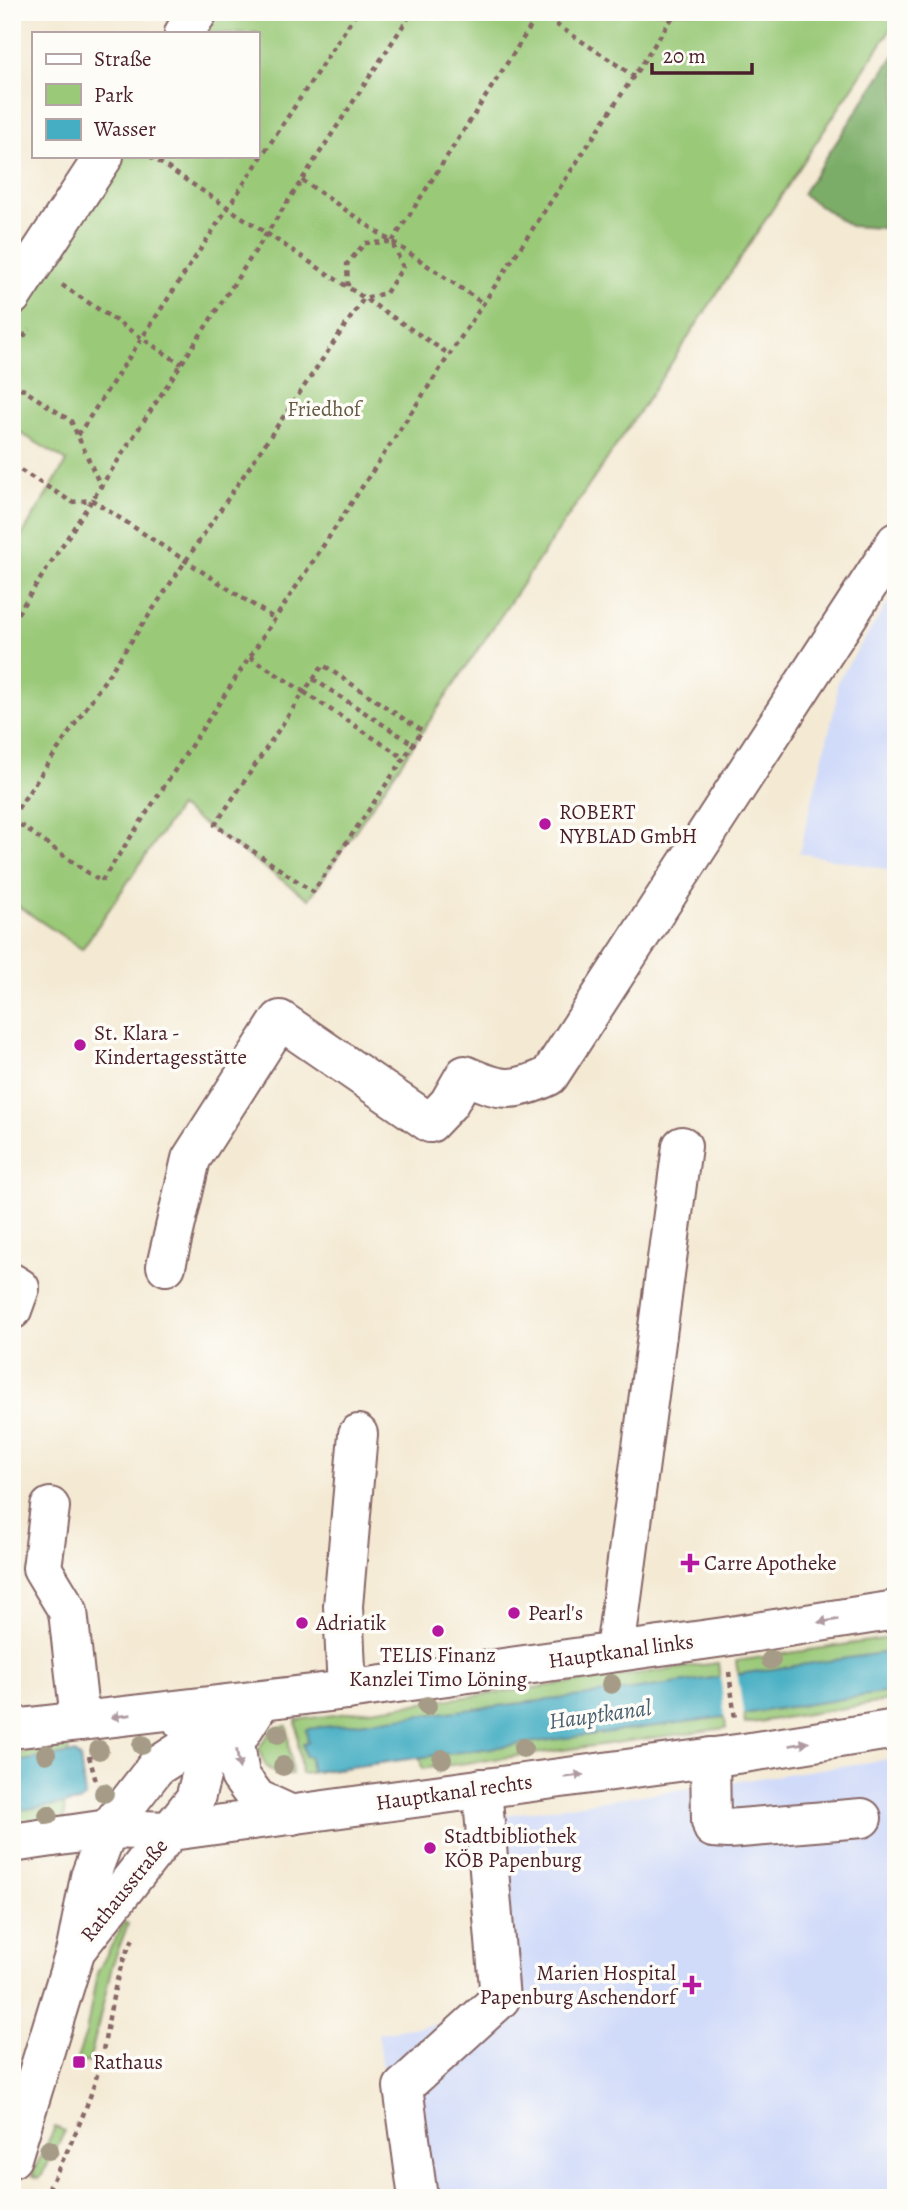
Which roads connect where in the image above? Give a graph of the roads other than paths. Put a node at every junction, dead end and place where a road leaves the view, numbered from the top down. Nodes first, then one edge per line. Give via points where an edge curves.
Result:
1 (198, 12) edge
2 (185, 32) edge
3 (103, 158) edge
4 (12, 296) edge
5 (896, 542) edge
6 (682, 1146) dead end
7 (166, 1266) dead end
8 (12, 1283) edge
9 (12, 1310) edge
10 (358, 1434) dead end
11 (50, 1507) dead end
12 (896, 1610) edge
13 (615, 1651) junction
14 (347, 1690) junction
15 (262, 1699) junction
16 (173, 1710) junction
17 (80, 1721) junction
18 (12, 1729) edge
19 (896, 1729) edge
20 (199, 1740) junction
21 (710, 1757) junction
22 (482, 1788) junction
23 (292, 1815) junction
24 (862, 1818) dead end
25 (108, 1829) junction
26 (171, 1832) junction
27 (12, 1843) edge
28 (76, 1949) junction
29 (12, 2158) edge
30 (418, 2198) edge

1 - 2 street
3 - 4 street
5 - 7 street via 549,1076 525,1088 491,1087 465,1075 449,1103 430,1123 280,1020 191,1159
6 - 13 street
8 - 9 street via 20,1287
10 - 14 street via 343,1606
11 - 17 street via 42,1568 68,1611
12 -> 13 street, Hauptkanal links
13 - 14 street, Hauptkanal links
14 - 15 street, Hauptkanal links
15 - 16 street, Hauptkanal links
15 - 20 street, Hauptkanal links
15 -> 23 street via 235,1742 240,1776 257,1798
16 -> 17 street, Hauptkanal links
16 - 20 street
17 - 18 street, Hauptkanal links
21 -> 19 street, Hauptkanal rechts
20 - 25 street, Hauptkanal links via 156,1767
20 - 26 street via 205,1761 195,1798
22 -> 21 street, Hauptkanal rechts
21 - 24 street via 713,1828
22 - 23 street, Hauptkanal rechts
22 - 30 street via 500,1999 403,2087
23 - 26 street, Hauptkanal rechts
25 - 26 street, Hauptkanal rechts
25 - 27 street, Hauptkanal rechts
25 - 28 street, Rathausstraße via 90,1877
26 - 28 street, Rathausstraße
28 - 29 street, Rathausstraße

